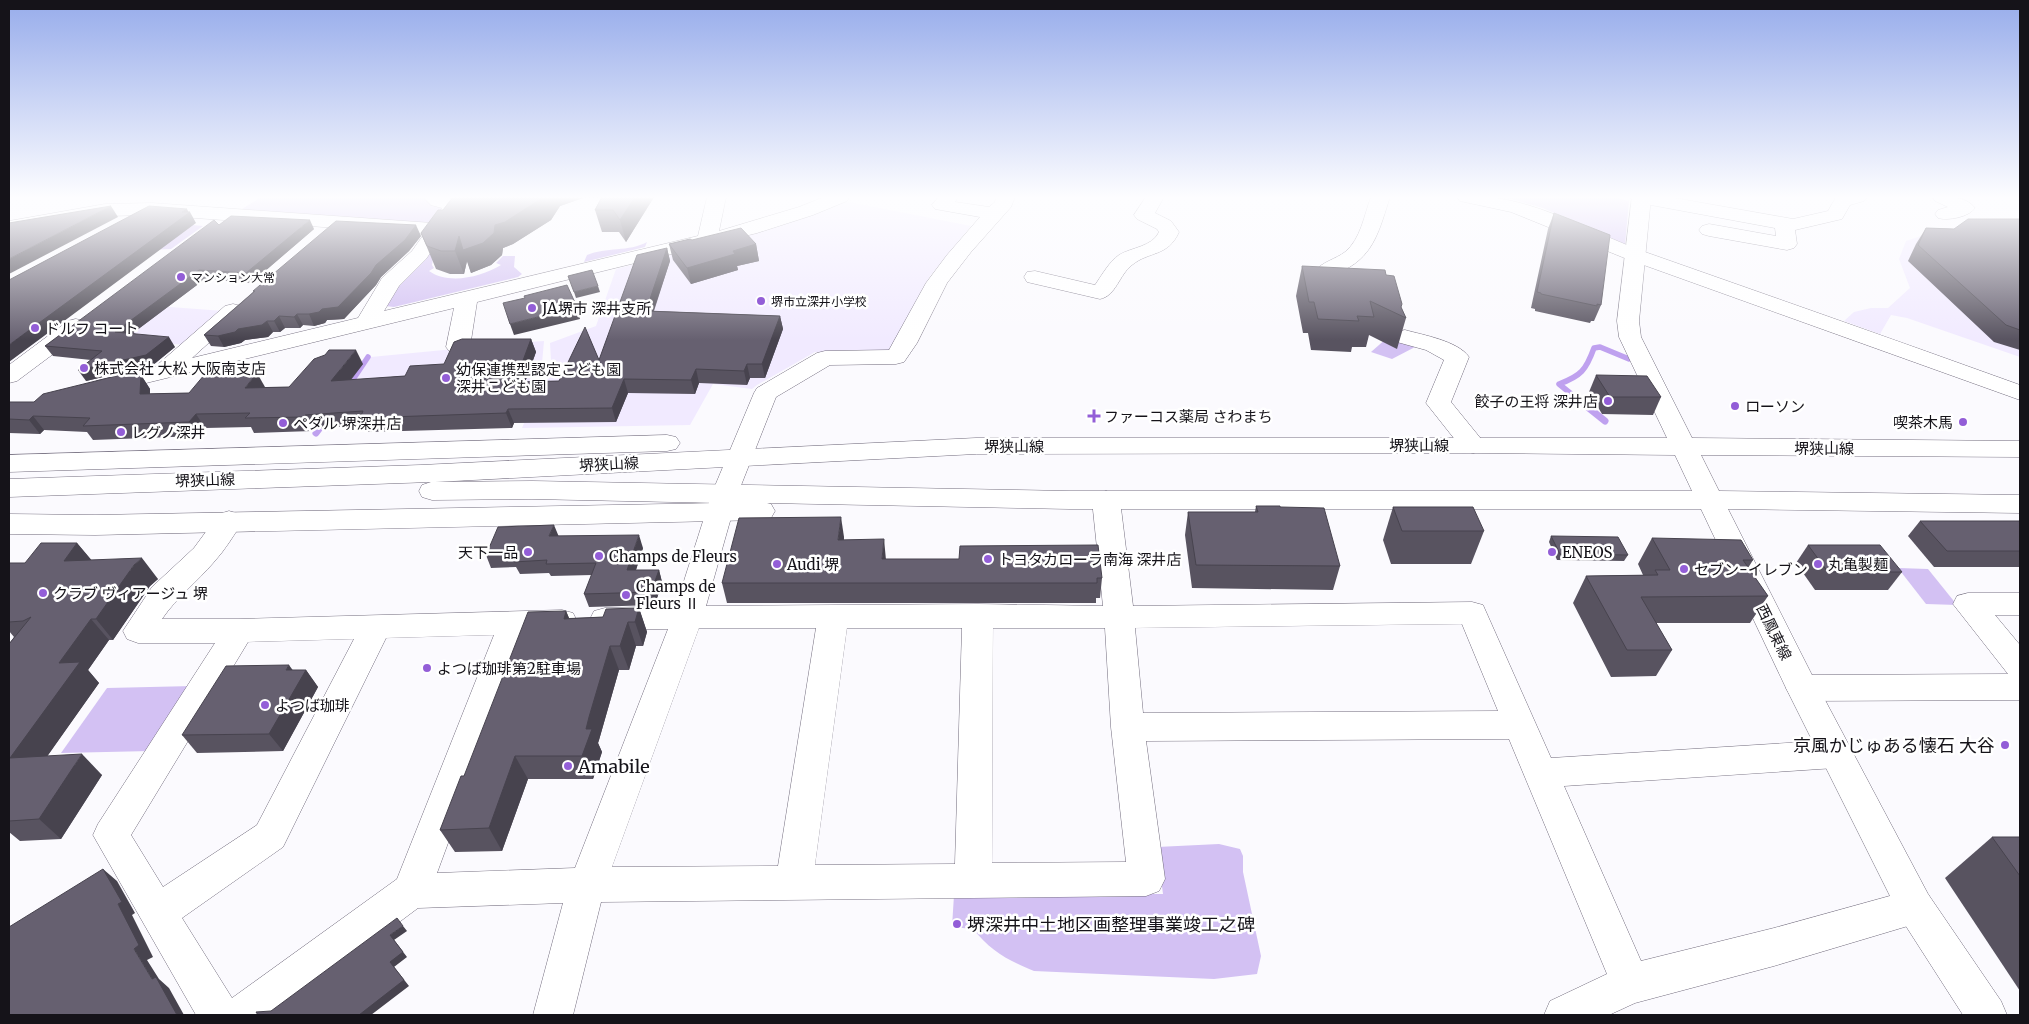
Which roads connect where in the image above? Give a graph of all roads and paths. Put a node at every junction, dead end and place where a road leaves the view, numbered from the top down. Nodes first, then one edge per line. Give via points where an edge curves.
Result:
1 (426, 245) edge
2 (687, 245) edge
3 (966, 245) edge
4 (1161, 245) edge
5 (1362, 245) edge
6 (1609, 245) edge
7 (1635, 245) edge
8 (1634, 255) junction
9 (1326, 271) edge
10 (1036, 277) dead end
11 (249, 297) edge
12 (467, 298) junction
13 (88, 316) edge
14 (367, 322) junction
15 (1405, 337) dead end
16 (458, 346) edge
17 (162, 372) junction
18 (9, 376) edge
19 (88, 390) edge
20 (2020, 393) edge
21 (1473, 445) junction
22 (1684, 447) junction
23 (2020, 449) edge
24 (742, 450) junction
25 (9, 464) edge
26 (9, 488) edge
27 (66, 494) junction
28 (1106, 500) junction
29 (1710, 500) junction
30 (722, 503) junction
31 (9, 504) edge
32 (2020, 504) edge
33 (229, 521) junction
34 (9, 524) edge
35 (2020, 604) edge
36 (978, 615) junction
37 (833, 616) junction
38 (688, 617) junction
39 (1119, 617) junction
40 (514, 622) junction
41 (376, 627) junction
42 (239, 631) junction
43 (2020, 667) edge
44 (2020, 687) edge
45 (1802, 688) junction
46 (1520, 725) junction
47 (1128, 726) junction
48 (1835, 754) junction
49 (1540, 773) junction
50 (973, 881) junction
51 (794, 883) junction
52 (587, 885) junction
53 (411, 891) junction
54 (1915, 907) junction
55 (158, 912) junction
56 (1631, 984) junction
57 (219, 1015) edge
58 (242, 1015) edge
59 (553, 1015) edge
60 (1564, 1015) edge
61 (1987, 1015) edge

1 - 14 street via 390,283
2 - 12 street
3 - 24 street via 929,296 905,346 896,357 825,358 766,393
4 - 10 street via 1126,260 1100,293
5 - 9 street via 1345,262
6 - 8 street
7 - 8 street, 西鳳東線
8 - 20 street
8 - 22 street, 西鳳東線 via 1628,321 1630,337
11 - 17 street
12 - 14 street
12 - 16 street
13 - 18 street
14 - 17 street
15 - 21 street via 1434,345 1457,357 1438,403
17 - 19 street
21 - 22 street, 堺狭山線
21 - 24 street, 堺狭山線
22 - 23 street, 堺狭山線
22 - 29 street, 西鳳東線
24 - 25 street via 590,444
24 - 27 street, 堺狭山線 via 421,474
24 - 30 street
26 - 27 street, 堺狭山線
27 - 30 street, 堺狭山線 via 512,490
27 - 31 street, 堺狭山線
28 - 29 street
28 - 30 street via 979,507
28 - 39 street
29 - 32 street
29 - 45 street, 西鳳東線
30 - 33 street
30 - 38 street
33 - 34 street
33 - 42 street via 204,555 163,596 138,631
35 - 43 street via 1968,604
36 - 37 street
36 - 39 street
36 - 50 street
37 - 38 street
37 - 51 street
38 - 40 street
38 - 52 street
39 - 46 street via 1472,613
39 - 47 street
40 - 41 street
40 - 53 street
41 - 42 street
41 - 55 street via 270,836
42 - 55 street via 111,835
44 - 45 street
45 - 48 street, 西鳳東線
46 - 47 street
46 - 49 street
47 - 50 street via 1146,879
48 - 49 street
48 - 54 street, 西鳳東線
49 - 56 street
50 - 51 street
51 - 52 street
52 - 53 street
52 - 59 street
53 - 58 street
54 - 56 street
54 - 61 street, 西鳳東線
55 - 57 street
56 - 60 street

